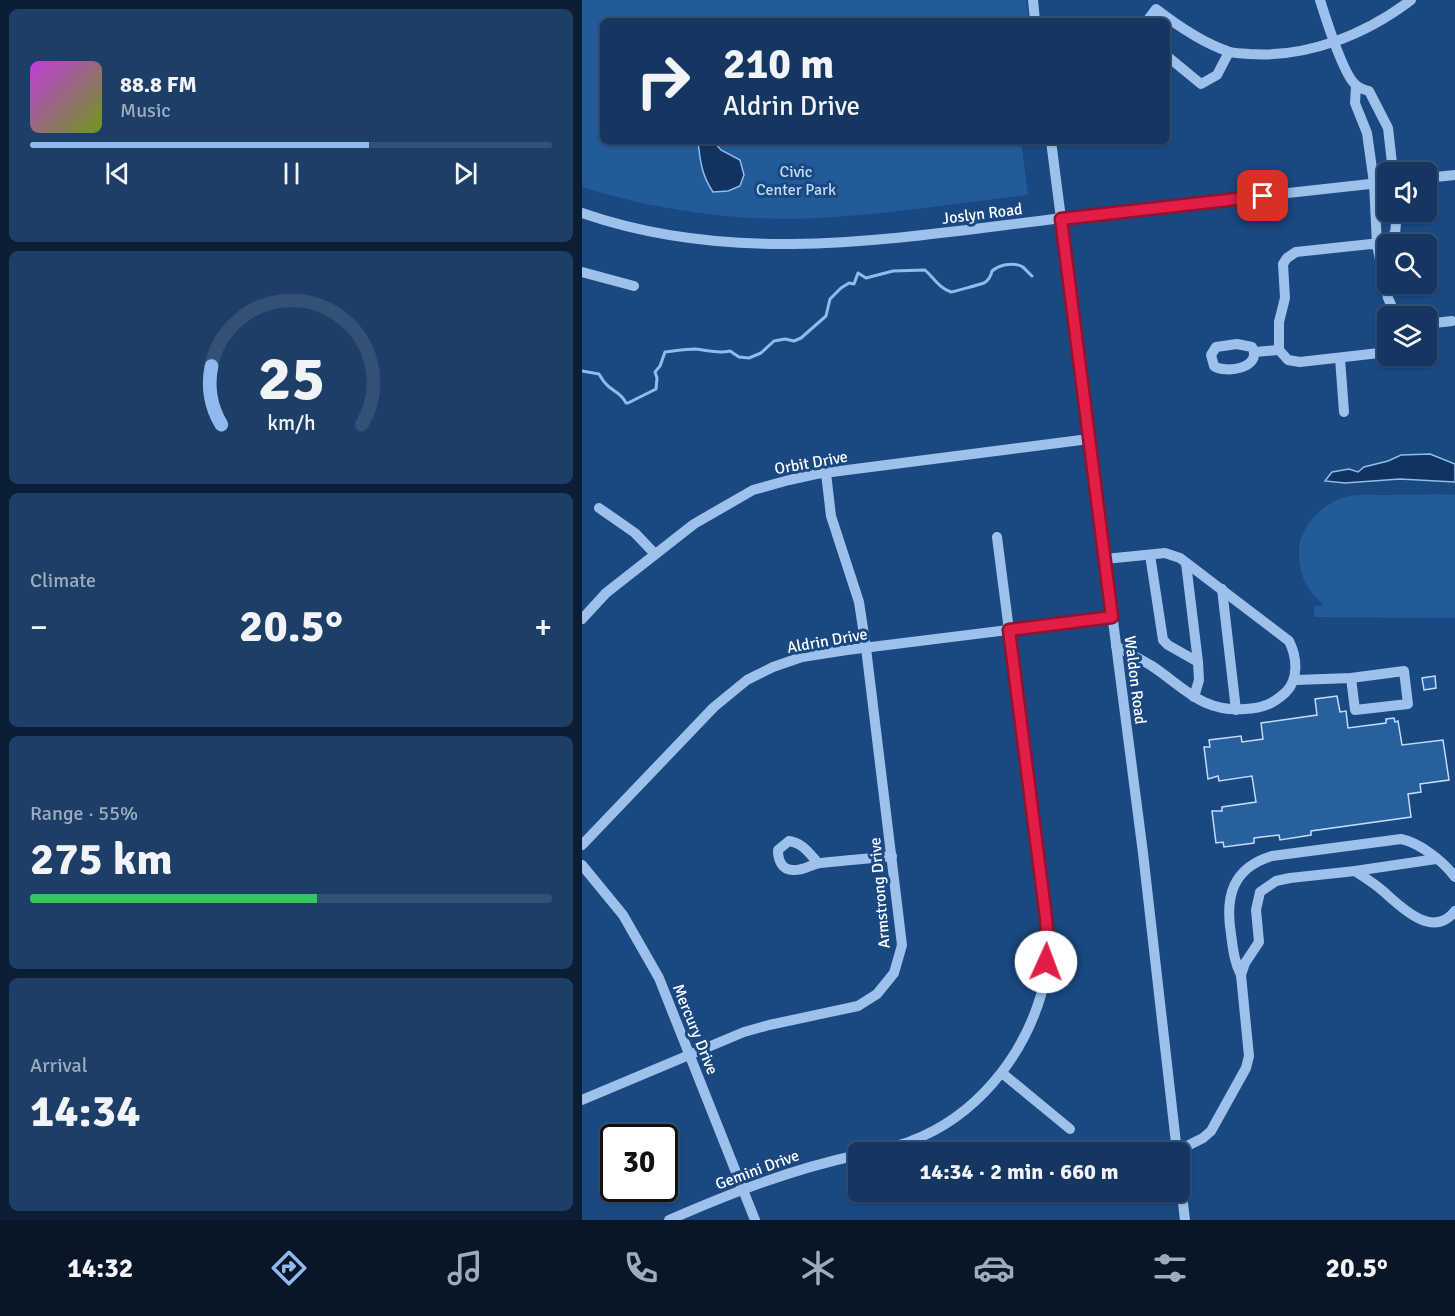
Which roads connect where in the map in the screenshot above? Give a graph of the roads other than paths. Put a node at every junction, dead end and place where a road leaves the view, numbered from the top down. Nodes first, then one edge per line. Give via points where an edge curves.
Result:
1 (1033, 0) edge
2 (1320, 0) edge
3 (1411, 0) edge
4 (1035, 18) edge
5 (1149, 18) edge
6 (1169, 18) edge
7 (1170, 19) edge
8 (1334, 42) junction
9 (1229, 52) junction
10 (1170, 58) edge
11 (1356, 86) junction
12 (1388, 129) junction
13 (1367, 133) junction
14 (1051, 144) edge
15 (1392, 162) edge
16 (1455, 175) edge
17 (1437, 177) edge
18 (1374, 183) junction
19 (1377, 183) edge
20 (582, 213) edge
21 (1061, 219) junction
22 (1377, 245) joint
23 (582, 272) edge
24 (634, 286) dead end
25 (1454, 320) edge
26 (1437, 322) edge
27 (1279, 350) junction
28 (1255, 352) dead end
29 (1377, 353) edge
30 (1340, 358) junction
31 (1344, 412) dead end
32 (1089, 439) junction
33 (826, 473) junction
34 (599, 508) dead end
35 (997, 537) dead end
36 (654, 554) junction
37 (1150, 555) junction
38 (1105, 560) junction
39 (1186, 563) junction
40 (1222, 589) junction
41 (1112, 617) junction
42 (582, 619) edge
43 (1009, 630) junction
44 (1116, 646) junction
45 (866, 648) junction
46 (1198, 662) junction
47 (1351, 678) junction
48 (1296, 680) junction
49 (1194, 697) junction
50 (1236, 710) junction
51 (582, 845) edge
52 (892, 856) junction
53 (1436, 859) junction
54 (818, 863) dead end
55 (582, 865) edge
56 (1355, 871) junction
57 (1455, 877) edge
58 (1455, 911) edge
59 (1241, 975) junction
60 (690, 1054) junction
61 (1002, 1073) junction
62 (582, 1100) edge
63 (1070, 1129) dead end
64 (908, 1142) edge
65 (1176, 1142) edge
66 (1190, 1145) edge
67 (848, 1157) edge
68 (744, 1189) junction
69 (1183, 1202) edge
70 (669, 1220) edge
71 (755, 1220) edge
72 (1185, 1220) edge

1 - 4 street
2 - 8 street
3 - 8 street via 1374,25
5 - 6 street via 1156,9
7 - 9 street via 1201,40
8 - 9 street via 1288,54
8 - 11 street
9 - 10 street via 1217,75 1201,84
11 - 12 street via 1369,91
11 - 13 street via 1355,103
12 - 13 street
12 - 15 street
13 - 18 street
14 - 21 street, Waldon Road
16 - 17 street
18 - 19 street, Joslyn Road
18 - 21 street, Joslyn Road
18 - 22 street
20 - 21 street, Joslyn Road via 672,236 720,243 800,246
21 - 32 street, Waldon Road
22 - 27 street via 1296,252 1287,258 1283,264 1285,298 1279,322
23 - 24 street
25 - 26 street
27 - 28 street
27 - 30 street via 1293,362
29 - 30 street
30 - 31 street
32 - 33 street, Orbit Drive
32 - 38 street, Waldon Road
33 - 36 street, Orbit Drive via 753,490 694,524
33 - 45 street, Armstrong Drive via 831,516 856,590
34 - 36 street via 635,533
35 - 43 street
36 - 42 street, Orbit Drive via 606,593
37 - 38 street
37 - 39 street via 1166,553
37 - 46 street via 1163,640
38 - 41 street, Waldon Road
39 - 40 street
39 - 46 street
40 - 48 street via 1289,640
40 - 50 street
41 - 43 street, Aldrin Drive
41 - 44 street, Waldon Road
43 - 45 street, Aldrin Drive
43 - 61 street via 1048,946 1041,994
44 - 49 street
44 - 65 street, Waldon Road
45 - 51 street, Aldrin Drive via 802,657 747,680 714,707
45 - 52 street, Armstrong Drive
46 - 49 street via 1199,681
47 - 47 street via 1404,671 1408,704 1355,710
47 - 48 street
48 - 50 street via 1269,705
49 - 50 street via 1216,708
52 - 54 street
52 - 60 street, Armstrong Drive via 903,945 894,973 877,994 858,1006 744,1032
53 - 56 street
53 - 57 street
53 - 59 street via 1411,841 1401,839 1261,859 1240,877 1228,902 1235,963
55 - 60 street, Mercury Drive via 623,915 648,956
56 - 58 street via 1404,910 1425,921 1444,921
56 - 59 street via 1276,881 1260,892 1256,910 1259,942
59 - 66 street via 1249,1047 1246,1068 1211,1131
60 - 62 street, Armstrong Drive
60 - 68 street, Mercury Drive
61 - 63 street
61 - 64 street via 969,1107
67 - 68 street, Gemini Drive via 799,1169
68 - 70 street, Gemini Drive
68 - 71 street, Mercury Drive
69 - 72 street

